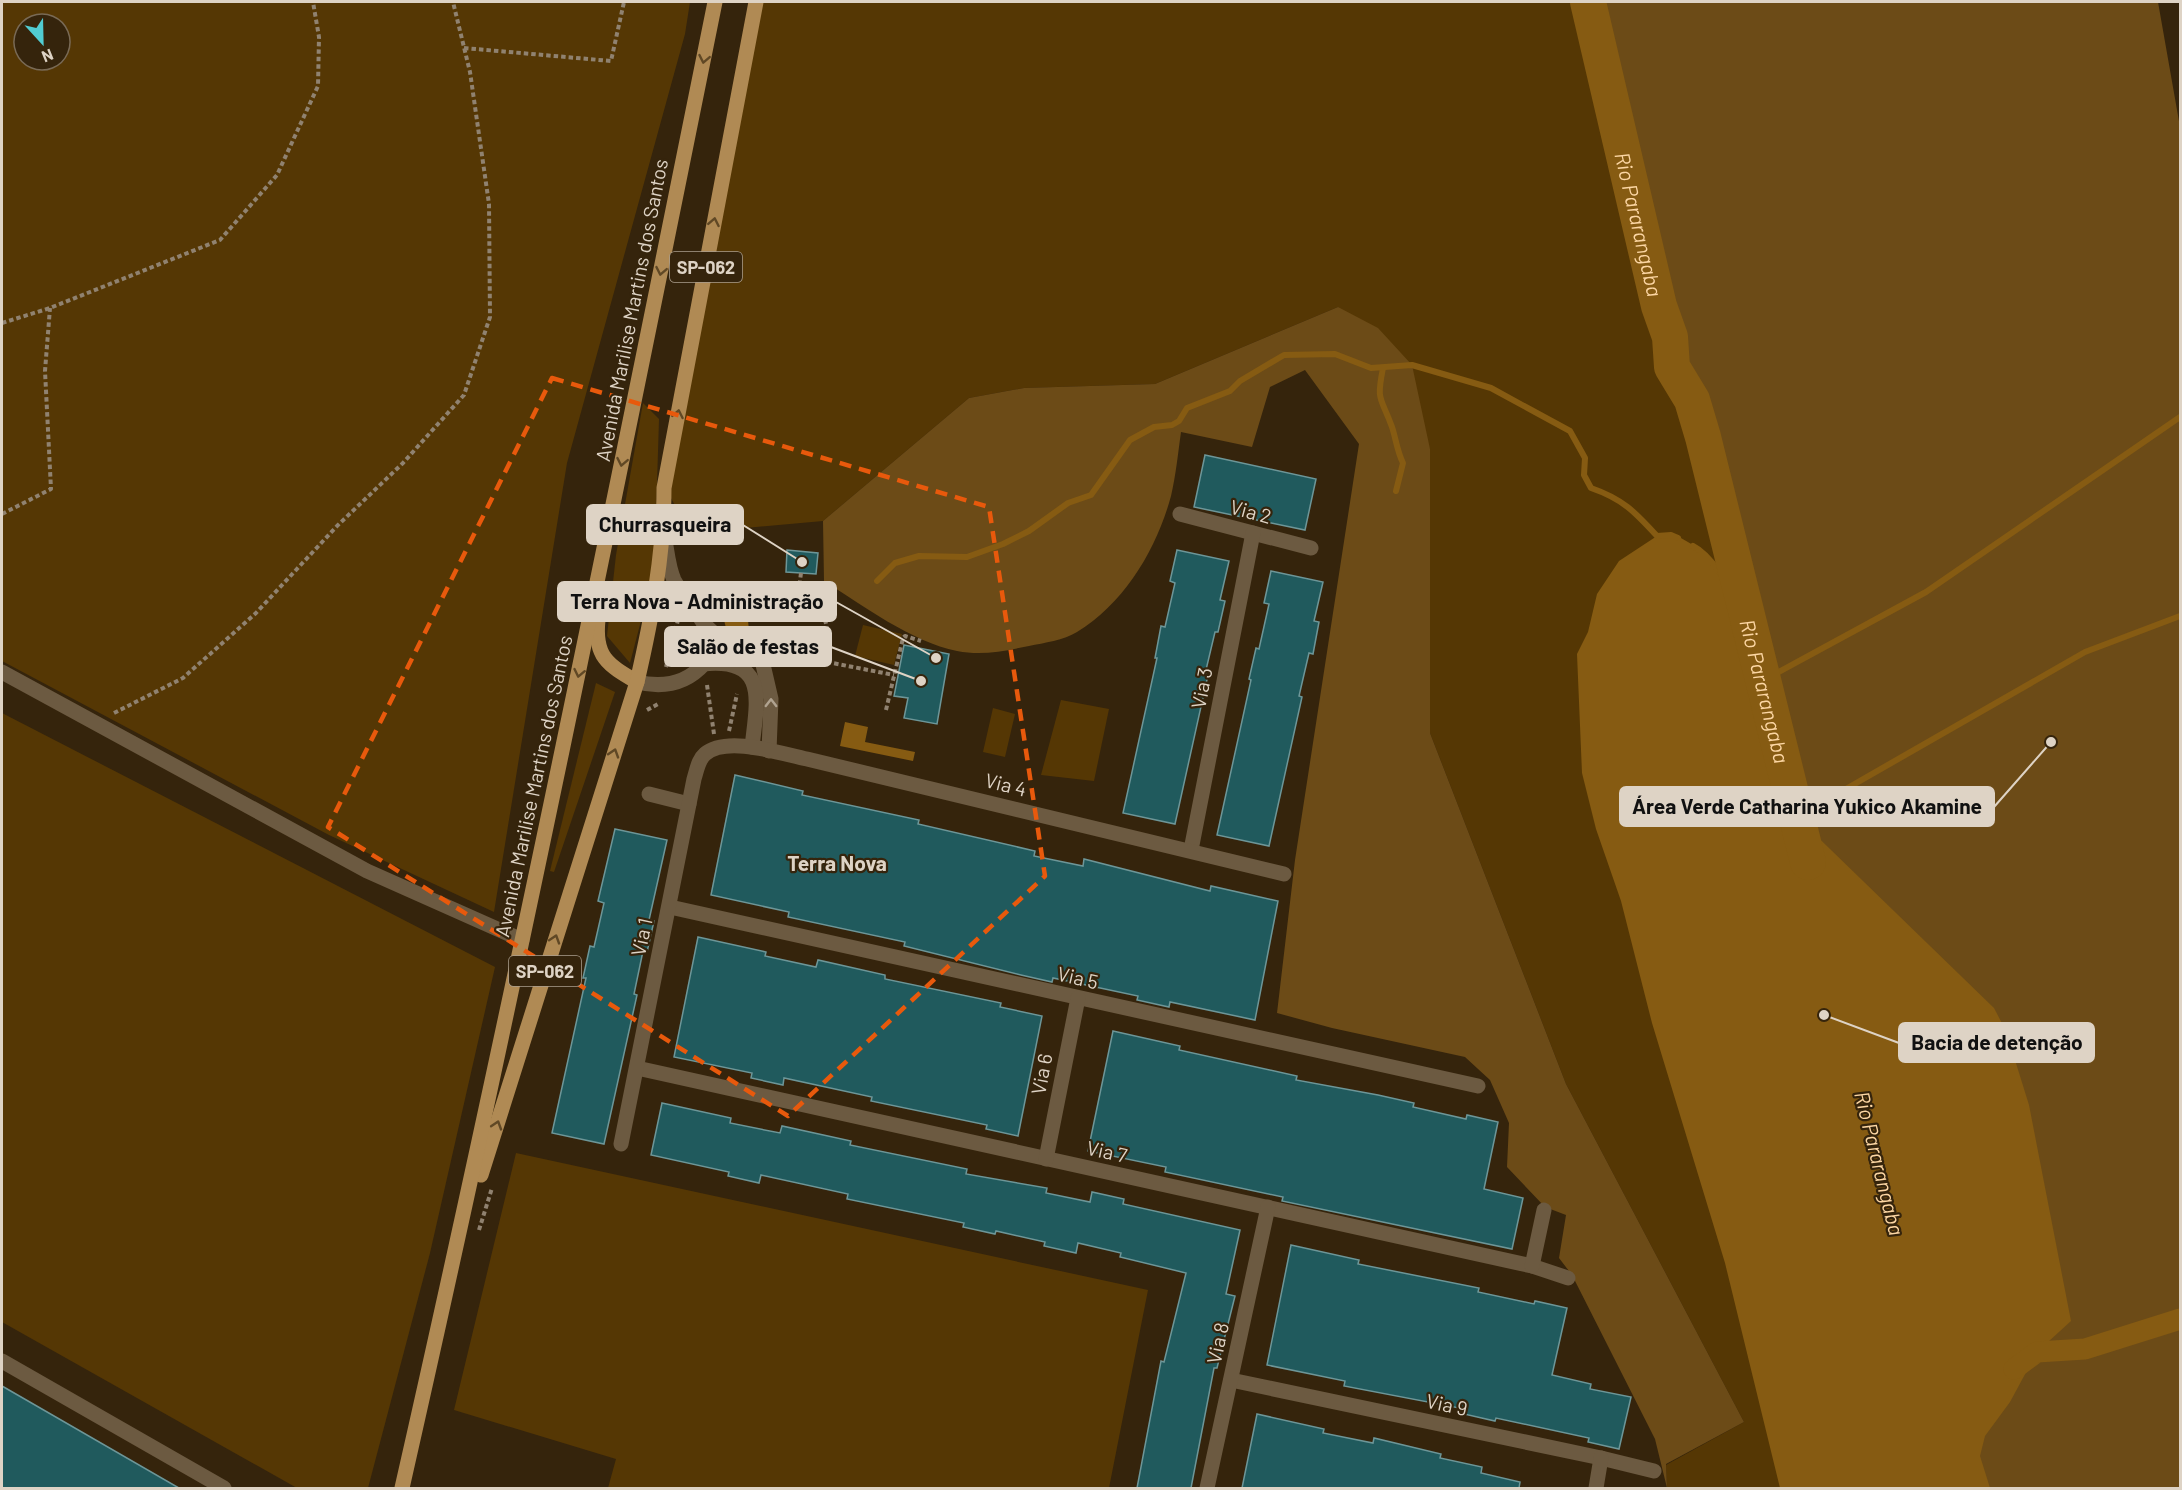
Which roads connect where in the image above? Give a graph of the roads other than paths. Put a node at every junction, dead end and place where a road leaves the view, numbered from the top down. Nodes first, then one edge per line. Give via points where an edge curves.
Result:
1 (715, 2) edge
2 (756, 2) edge
3 (1180, 514) dead end
4 (1253, 533) junction
5 (664, 534) junction
6 (1311, 548) dead end
7 (604, 554) junction
8 (704, 624) junction
9 (2, 672) edge
10 (703, 672) junction
11 (637, 682) junction
12 (721, 746) joint
13 (752, 747) junction
14 (769, 751) junction
15 (649, 794) dead end
16 (689, 804) junction
17 (1191, 850) junction
18 (1284, 874) dead end
19 (670, 907) junction
20 (522, 940) junction
21 (1078, 998) junction
22 (637, 1068) junction
23 (1478, 1086) dead end
24 (621, 1144) dead end
25 (1046, 1159) junction
26 (1268, 1207) junction
27 (1544, 1210) dead end
28 (454, 1261) junction
29 (1532, 1266) junction
30 (1568, 1278) dead end
31 (2, 1361) edge
32 (1231, 1380) junction
33 (1601, 1458) junction
34 (1654, 1471) dead end
35 (225, 1488) edge
36 (402, 1488) edge
37 (1207, 1488) edge
38 (1596, 1488) edge

1 -> 7 main road, Avenida Marilise Martins dos Santos / SP-062
5 -> 2 main road, SP-062 via 664,488
3 - 4 street, Via 2
4 - 6 street, Via 2
4 - 17 street, Via 3
5 - 8 street via 673,577
5 - 11 main road, Avenida Marilise Martins dos Santos / SP-062 via 654,606
7 - 11 main road via 598,649
7 -> 20 main road, Avenida Marilise Martins dos Santos / SP-062
8 - 10 street via 711,651
14 -> 8 street via 771,699 761,656 756,649 720,639
9 - 20 street via 367,871
10 - 11 street via 662,686
10 - 13 street via 723,663 738,666 757,700
28 -> 11 main road, Avenida Marilise Martins dos Santos / SP-062
12 - 13 street, Via 4
12 - 16 street, Via 1 via 700,760
13 - 14 street, Via 4
14 - 17 street, Via 4
15 - 16 street
16 - 19 street, Via 1
17 - 18 street, Via 4
19 - 21 street, Via 5
19 - 22 street, Via 1
20 - 28 main road, Avenida Marilise Martins dos Santos / SP-062
21 - 23 street, Via 5
21 - 25 street, Via 6
22 - 24 street, Via 1
22 - 25 street, Via 7
25 - 26 street, Via 7
26 - 29 street, Via 7
26 - 32 street, Via 8
27 - 29 street
28 - 36 main road, Avenida Marilise Martins dos Santos / SP-062
29 - 30 street, Via 7
31 - 35 street
32 - 33 street, Via 9
32 - 37 street, Via 8
33 - 34 street, Via 9
33 - 38 street

